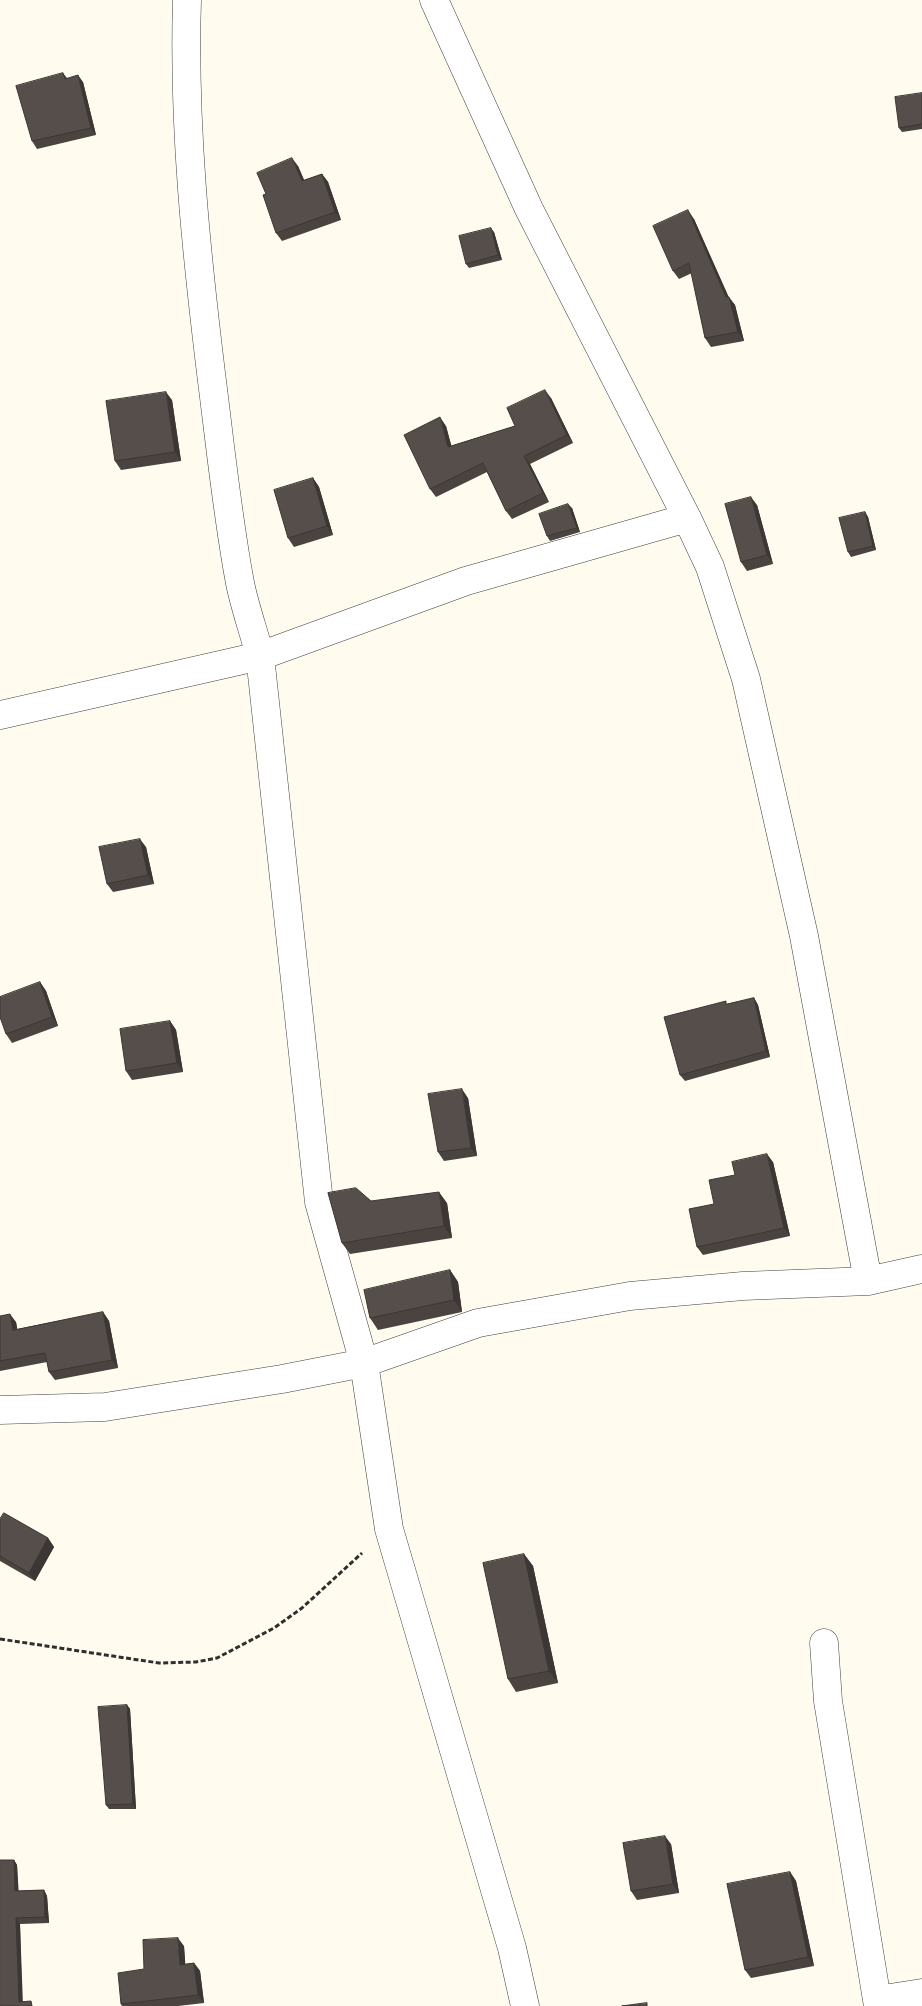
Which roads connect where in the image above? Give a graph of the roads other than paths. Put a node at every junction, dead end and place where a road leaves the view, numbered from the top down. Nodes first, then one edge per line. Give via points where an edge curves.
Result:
1 (188, 0) edge
2 (434, 0) edge
3 (687, 518) junction
4 (260, 656) junction
5 (0, 715) edge
6 (922, 1269) edge
7 (868, 1281) junction
8 (364, 1363) junction
9 (0, 1410) edge
10 (824, 1643) dead end
11 (922, 1993) edge
12 (877, 2003) edge
13 (525, 2006) edge

1 - 4 street via 185,54 199,276 229,516 241,585
2 - 3 street via 529,209
3 - 4 street via 466,581
3 - 7 street via 710,567 750,694 804,936
4 - 5 street
4 - 8 street via 319,1202
6 - 7 street
7 - 8 street via 743,1286 621,1298 478,1323
8 - 9 street via 192,1395 106,1407
8 - 13 street via 389,1528 512,1948
10 - 12 street via 828,1700
11 - 12 street

